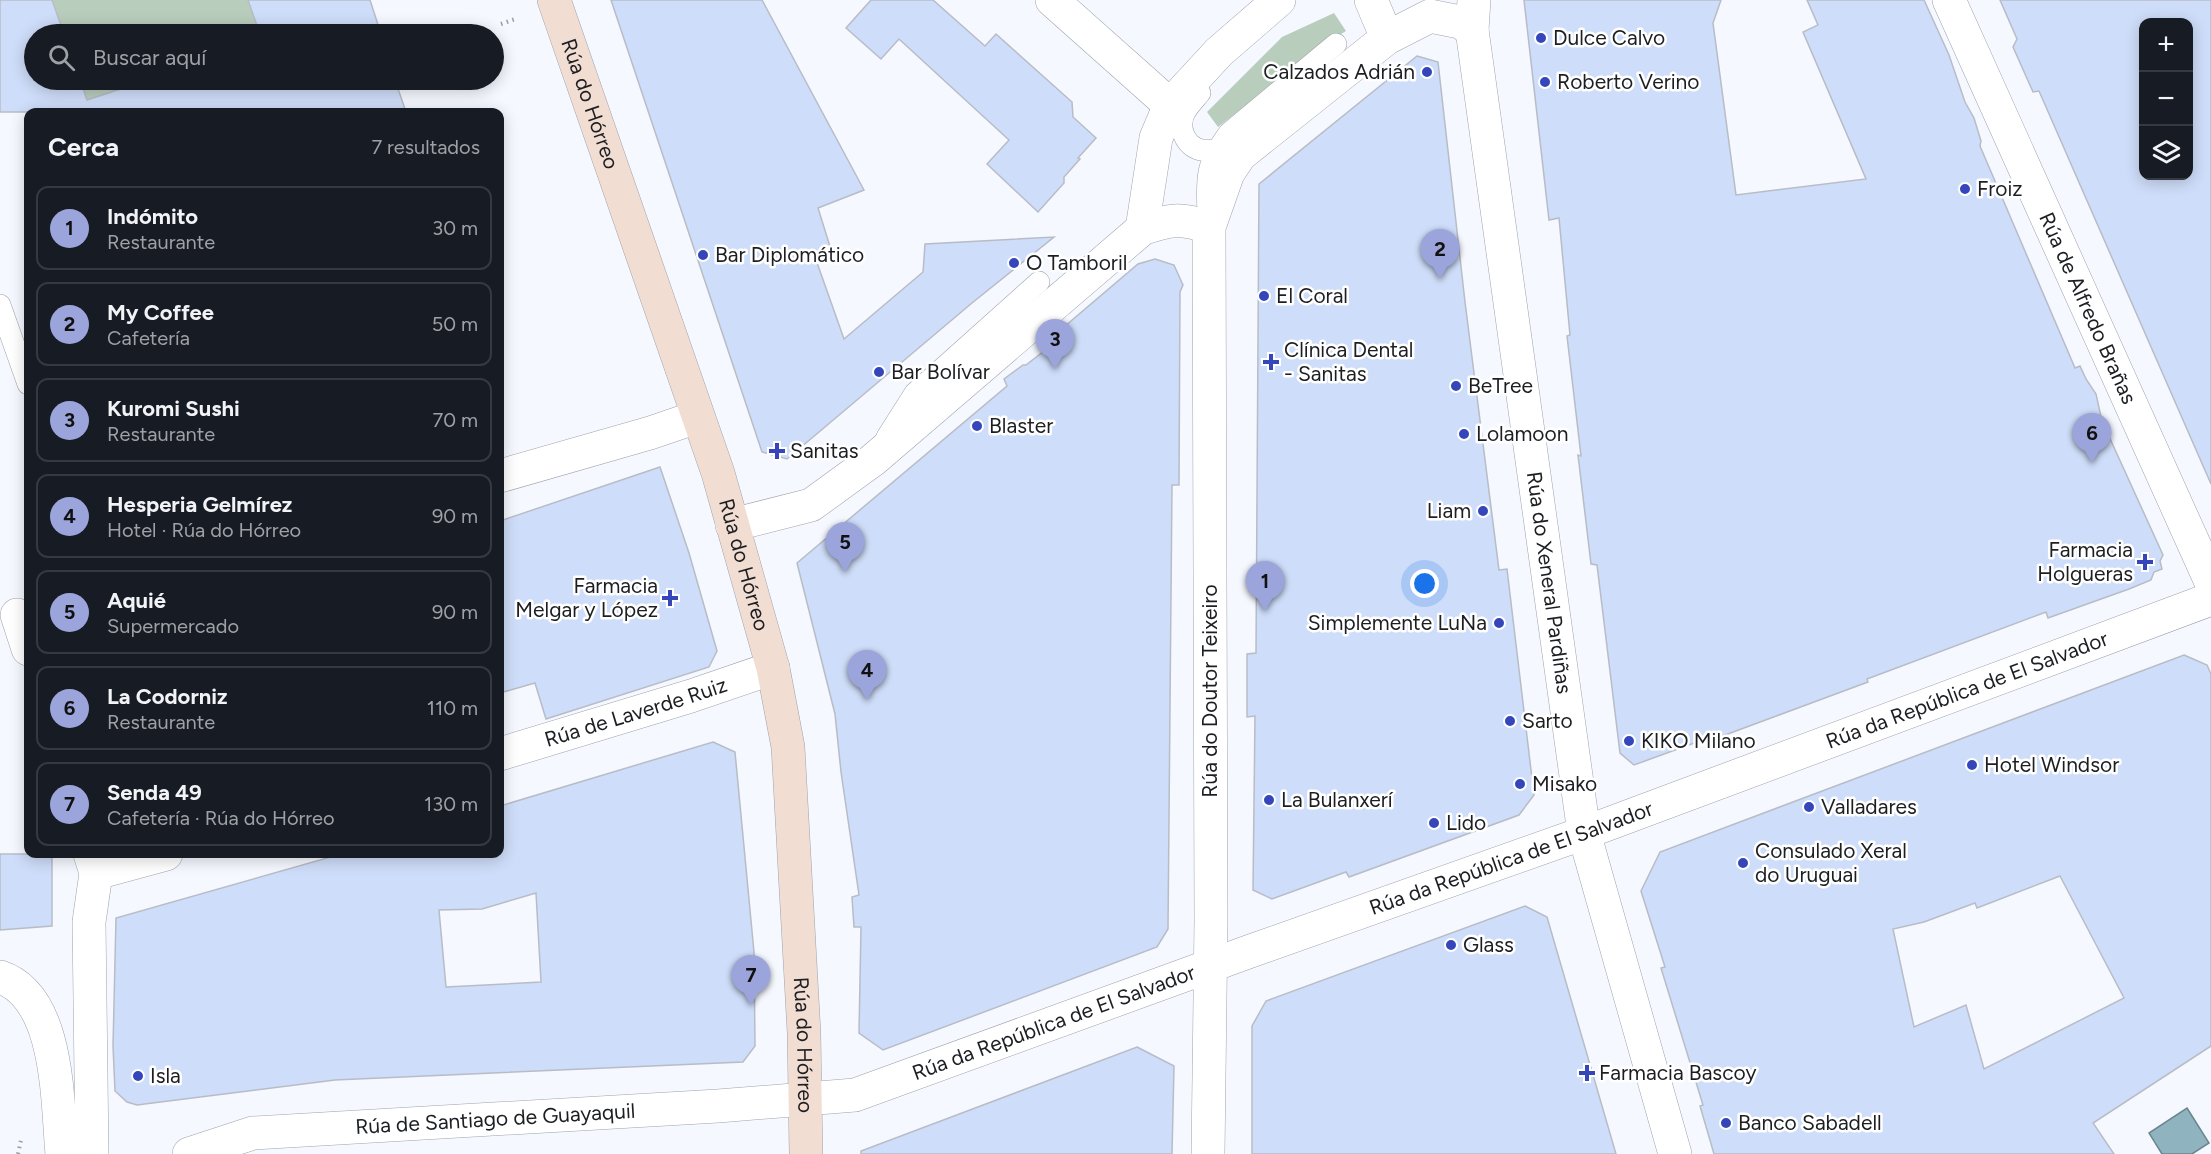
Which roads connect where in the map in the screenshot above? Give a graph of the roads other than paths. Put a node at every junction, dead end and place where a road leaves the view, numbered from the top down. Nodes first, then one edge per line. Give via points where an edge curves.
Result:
1 (554, 0) edge
2 (1052, 0) edge
3 (1279, 0) edge
4 (1371, 0) edge
5 (1949, 0) edge
6 (1473, 15) edge
7 (1387, 38) junction
8 (1336, 44) dead end
9 (1219, 52) junction
10 (1170, 105) junction
11 (1216, 150) junction
12 (1209, 227) junction
13 (1142, 229) junction
14 (1039, 282) dead end
15 (0, 305) edge
16 (24, 373) edge
17 (697, 417) junction
18 (873, 460) junction
19 (504, 475) edge
20 (732, 525) junction
21 (2211, 582) edge
22 (2211, 599) edge
23 (15, 616) edge
24 (24, 639) edge
25 (773, 668) junction
26 (504, 753) edge
27 (1584, 833) junction
28 (134, 858) edge
29 (93, 863) edge
30 (1210, 966) junction
31 (0, 977) edge
32 (807, 1099) junction
33 (62, 1154) edge
34 (92, 1154) edge
35 (189, 1154) edge
36 (806, 1154) edge
37 (1208, 1154) edge
38 (1675, 1154) edge

1 - 17 street, Rúa do Hórreo
2 - 10 street
3 - 9 street
4 - 7 street
5 - 21 street, Rúa de Alfredo Brañas
6 - 7 street, Rúa do Doutor Teixeiro via 1460,21 1430,16
6 - 27 street, Rúa do Xeneral Pardiñas
7 - 12 street, Rúa do Doutor Teixeiro via 1240,155 1228,173
8 - 11 lane via 1229,132
9 - 10 street
9 - 11 lane via 1210,80 1185,112 1181,124 1188,142 1201,150
10 - 13 street via 1156,138
11 - 12 lane via 1206,180
12 - 13 street via 1167,220
12 - 30 street, Rúa do Doutor Teixeiro
13 - 18 street
14 - 18 lane via 915,393
15 - 16 lane
17 - 19 street
17 - 20 street, Rúa do Hórreo
18 - 20 street via 811,505
20 - 25 street, Rúa do Hórreo
22 - 27 street, Rúa da República de El Salvador
23 - 24 street
25 - 26 street, Rúa de Laverde Ruiz
25 - 32 street, Rúa do Hórreo via 788,747
27 - 30 street, Rúa da República de El Salvador
27 - 38 street, Rúa do Xeneral Pardiñas
28 - 29 street
29 - 34 street via 89,922
30 - 32 street, Rúa da República de El Salvador via 855,1095
30 - 37 street, Rúa do Doutor Teixeiro
31 - 33 street via 12,981 32,999 44,1024 52,1051
32 - 35 street, Rúa de Santiago de Guayaquil via 254,1133
32 - 36 street, Rúa do Hórreo

